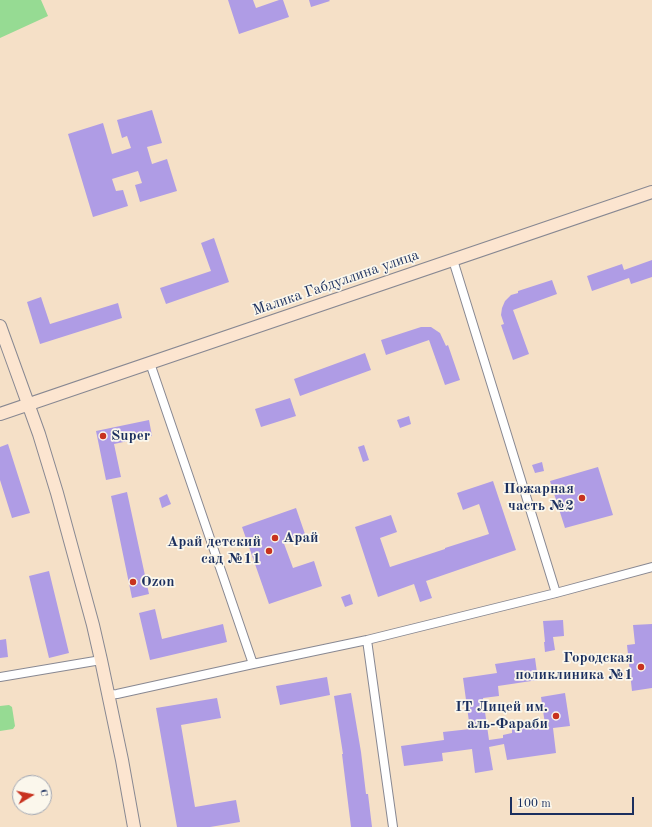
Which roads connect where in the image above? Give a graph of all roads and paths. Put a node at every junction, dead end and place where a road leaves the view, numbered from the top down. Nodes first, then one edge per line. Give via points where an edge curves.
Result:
1 (652, 192) edge
2 (453, 260) junction
3 (0, 326) edge
4 (150, 363) junction
5 (29, 404) junction
6 (0, 414) edge
7 (652, 567) edge
8 (556, 593) junction
9 (367, 640) junction
10 (101, 660) junction
11 (252, 664) junction
12 (0, 677) edge
13 (108, 695) junction
14 (134, 827) edge
15 (393, 827) edge

1 - 2 street, Малика Габдуллина улица
2 - 4 street, Малика Габдуллина улица
2 - 8 street
3 - 5 street
4 - 5 street, Малика Габдуллина улица
4 - 11 street
5 - 6 street, Малика Габдуллина улица
5 - 10 street via 57,493
7 - 8 street
8 - 9 street
9 - 11 street
9 - 15 street
10 - 12 street
10 - 13 street
11 - 13 street
13 - 14 street

